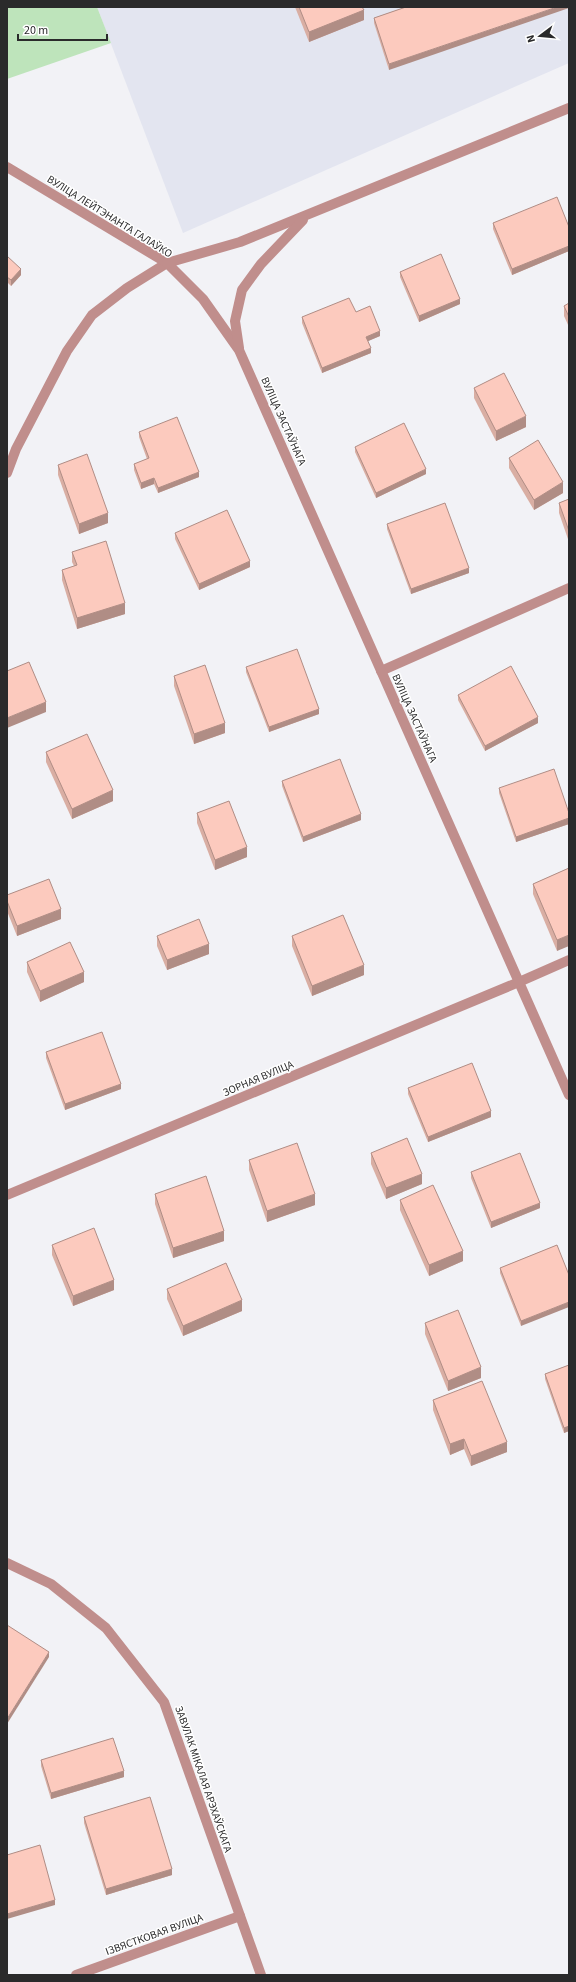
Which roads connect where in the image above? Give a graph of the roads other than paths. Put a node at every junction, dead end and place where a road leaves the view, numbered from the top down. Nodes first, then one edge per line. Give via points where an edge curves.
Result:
1 (569, 108) edge
2 (7, 167) edge
3 (306, 217) junction
4 (166, 263) junction
5 (239, 350) junction
6 (7, 473) edge
7 (569, 588) edge
8 (381, 671) junction
9 (569, 960) edge
10 (519, 982) junction
11 (569, 1095) edge
12 (7, 1195) edge
13 (7, 1564) edge
14 (240, 1916) junction
15 (76, 1975) edge
16 (261, 1975) edge

1 - 3 street
2 - 4 street, ВУЛІЦА ЛЕЙТЭНАНТА ГАЛАЎКО
3 - 4 street via 240,242
3 - 5 street via 261,264 242,290 235,321
4 - 5 street, ВУЛІЦА ЛЕЙТЭНАНТА ГАЛАЎКО via 203,299
4 - 6 street via 92,315 67,351 16,449
5 - 8 street, ВУЛІЦА ЗАСТАЎНАГА
7 - 8 street
8 - 10 street, ВУЛІЦА ЗАСТАЎНАГА
9 - 10 street, ЗОРНАЯ ВУЛІЦА
10 - 11 street, ВУЛІЦА ЗАСТАЎНАГА
10 - 12 street, ЗОРНАЯ ВУЛІЦА
13 - 14 street, ЗАВУЛАК МІКАЛАЯ АРЭХАЎСКАГА via 51,1584 106,1628 164,1702
14 - 15 street, ІЗВЯСТКОВАЯ ВУЛІЦА
14 - 16 street, ЗАВУЛАК МІКАЛАЯ АРЭХАЎСКАГА

